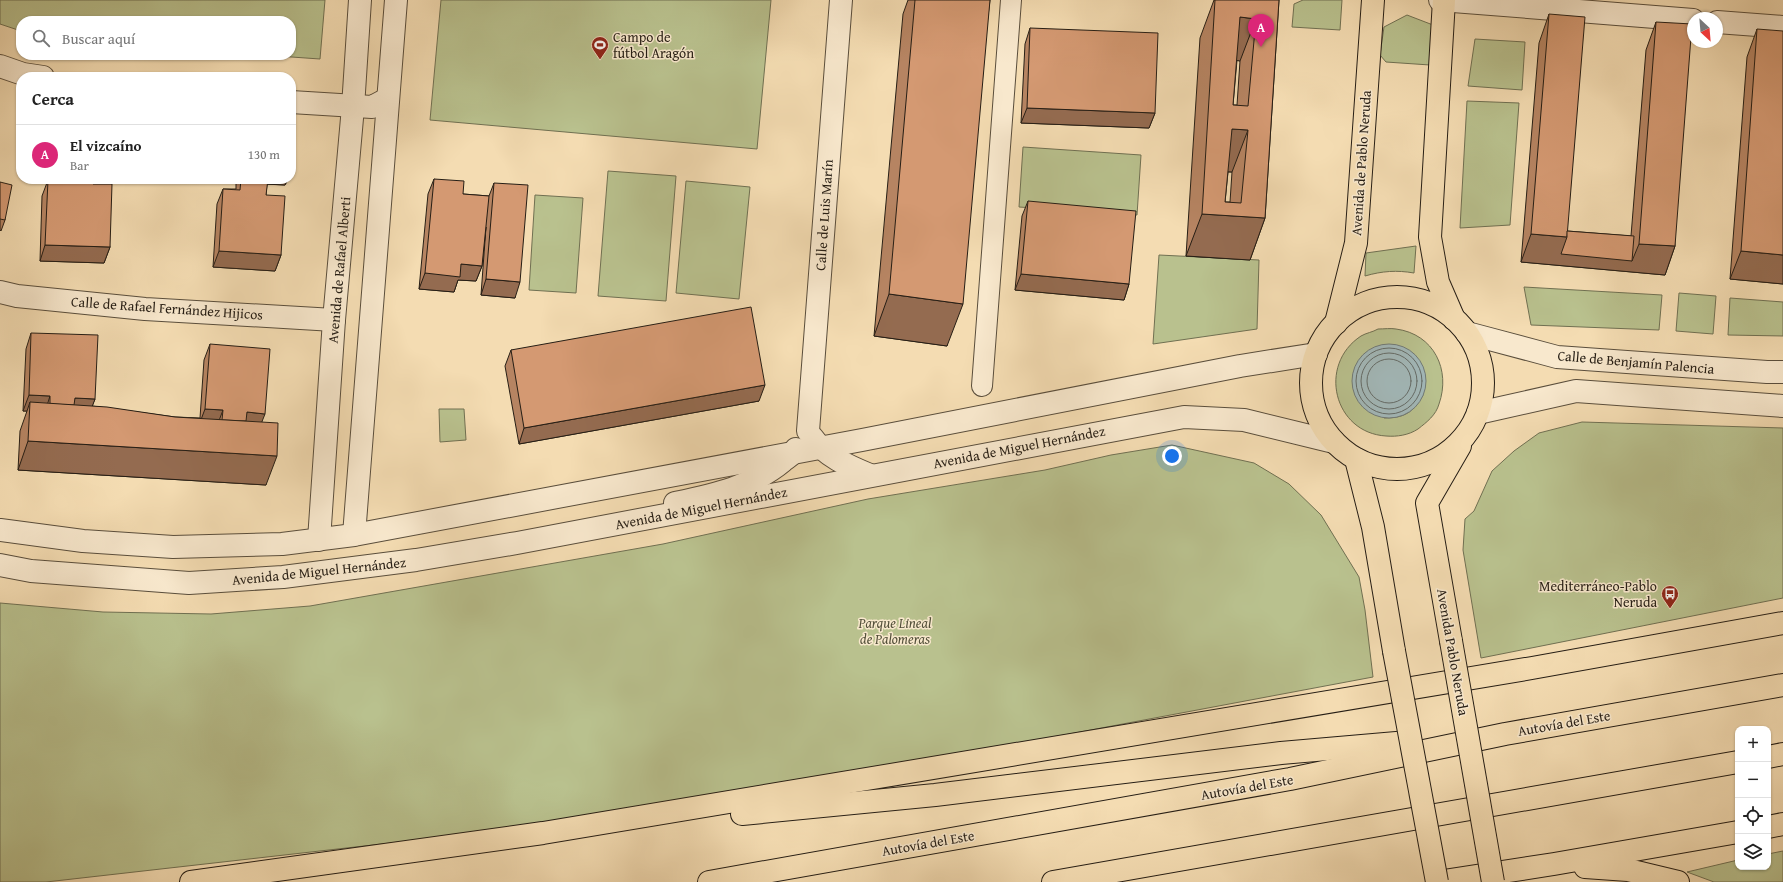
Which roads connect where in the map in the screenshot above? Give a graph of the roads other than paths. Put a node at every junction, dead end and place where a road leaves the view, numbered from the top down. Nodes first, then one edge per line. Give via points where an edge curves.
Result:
1 (360, 0) edge
2 (396, 0) edge
3 (841, 0) edge
4 (1011, 0) edge
5 (1373, 0) edge
6 (1440, 0) edge
7 (1444, 0) edge
8 (1687, 20) edge
9 (1723, 22) edge
10 (1783, 27) edge
11 (0, 66) edge
12 (16, 72) edge
13 (387, 99) junction
14 (296, 102) edge
15 (353, 106) junction
16 (0, 292) edge
17 (334, 320) junction
18 (1336, 323) junction
19 (1461, 326) junction
20 (1316, 354) junction
21 (1783, 372) edge
22 (982, 386) dead end
23 (1783, 406) edge
24 (1473, 422) junction
25 (813, 439) junction
26 (1334, 442) junction
27 (795, 452) junction
28 (761, 458) junction
29 (1356, 459) junction
30 (870, 475) junction
31 (0, 530) edge
32 (354, 536) junction
33 (319, 540) junction
34 (517, 543) junction
35 (0, 565) edge
36 (1783, 619) edge
37 (1783, 623) edge
38 (1678, 641) junction
39 (1783, 685) edge
40 (1505, 734) junction
41 (1783, 754) edge
42 (1771, 756) edge
43 (1735, 763) edge
44 (1783, 824) edge
45 (1771, 826) edge
46 (543, 833) junction
47 (1735, 833) edge
48 (1554, 864) junction
49 (191, 882) edge
50 (709, 882) edge
51 (1054, 882) edge
52 (1437, 882) edge
53 (1493, 882) edge
54 (1678, 882) edge

1 - 15 street, Avenida de Rafael Alberti
2 - 13 street
3 - 25 street, Calle de Luis Marín
4 - 22 street
5 - 18 main road, Avenida de Pablo Neruda via 1356,243
6 - 7 street
7 - 8 street
7 - 19 main road via 1430,237 1438,282
9 - 10 street
11 - 12 street
13 - 15 street via 372,107
13 - 32 street
14 - 15 street
15 - 17 street, Avenida de Rafael Alberti
16 - 17 street, Calle de Rafael Fernández Hijicos via 145,310
17 - 33 street, Avenida de Rafael Alberti
18 - 19 main road via 1357,307 1382,299 1408,298 1433,305
18 - 20 main road via 1324,337
19 - 21 street, Calle de Benjamín Palencia via 1557,357
19 - 24 main road via 1477,351 1482,371 1483,392
20 - 25 street, Avenida de Miguel Hernández via 1240,366 862,440
20 - 26 main road via 1311,377 1313,400 1320,423
23 - 24 street via 1576,391
24 - 29 main road via 1451,450 1424,465 1405,469 1380,468
24 - 53 main road, Avenida Pablo Neruda, bridge via 1427,504
25 - 27 street, Avenida de Miguel Hernández
25 - 28 street
25 - 30 street via 848,466
26 - 29 main road
26 - 30 street, Avenida de Miguel Hernández via 1244,420 1184,416
27 - 28 street, Avenida de Miguel Hernández
27 - 34 street, Avenida de Miguel Hernández via 772,469 734,489
28 - 32 street, Avenida de Miguel Hernández
29 - 52 main road, bridge via 1373,527
30 - 34 street, Avenida de Miguel Hernández
31 - 33 street, Avenida de Miguel Hernández via 83,541 173,547 282,544
32 - 33 street, Avenida de Miguel Hernández
34 - 35 street, Avenida de Miguel Hernández via 416,560 283,577 189,583 31,571
36 - 38 main road
37 - 38 main road
38 - 46 main road
39 - 40 main road, Autovía del Este
40 - 46 main road via 1281,753 935,795
40 - 50 main road, Autovía del Este via 1290,779
41 - 42 main road
43 - 51 main road
44 - 45 main road
46 - 49 main road
47 - 48 main road
48 - 52 main road
48 - 54 main road via 1628,870

